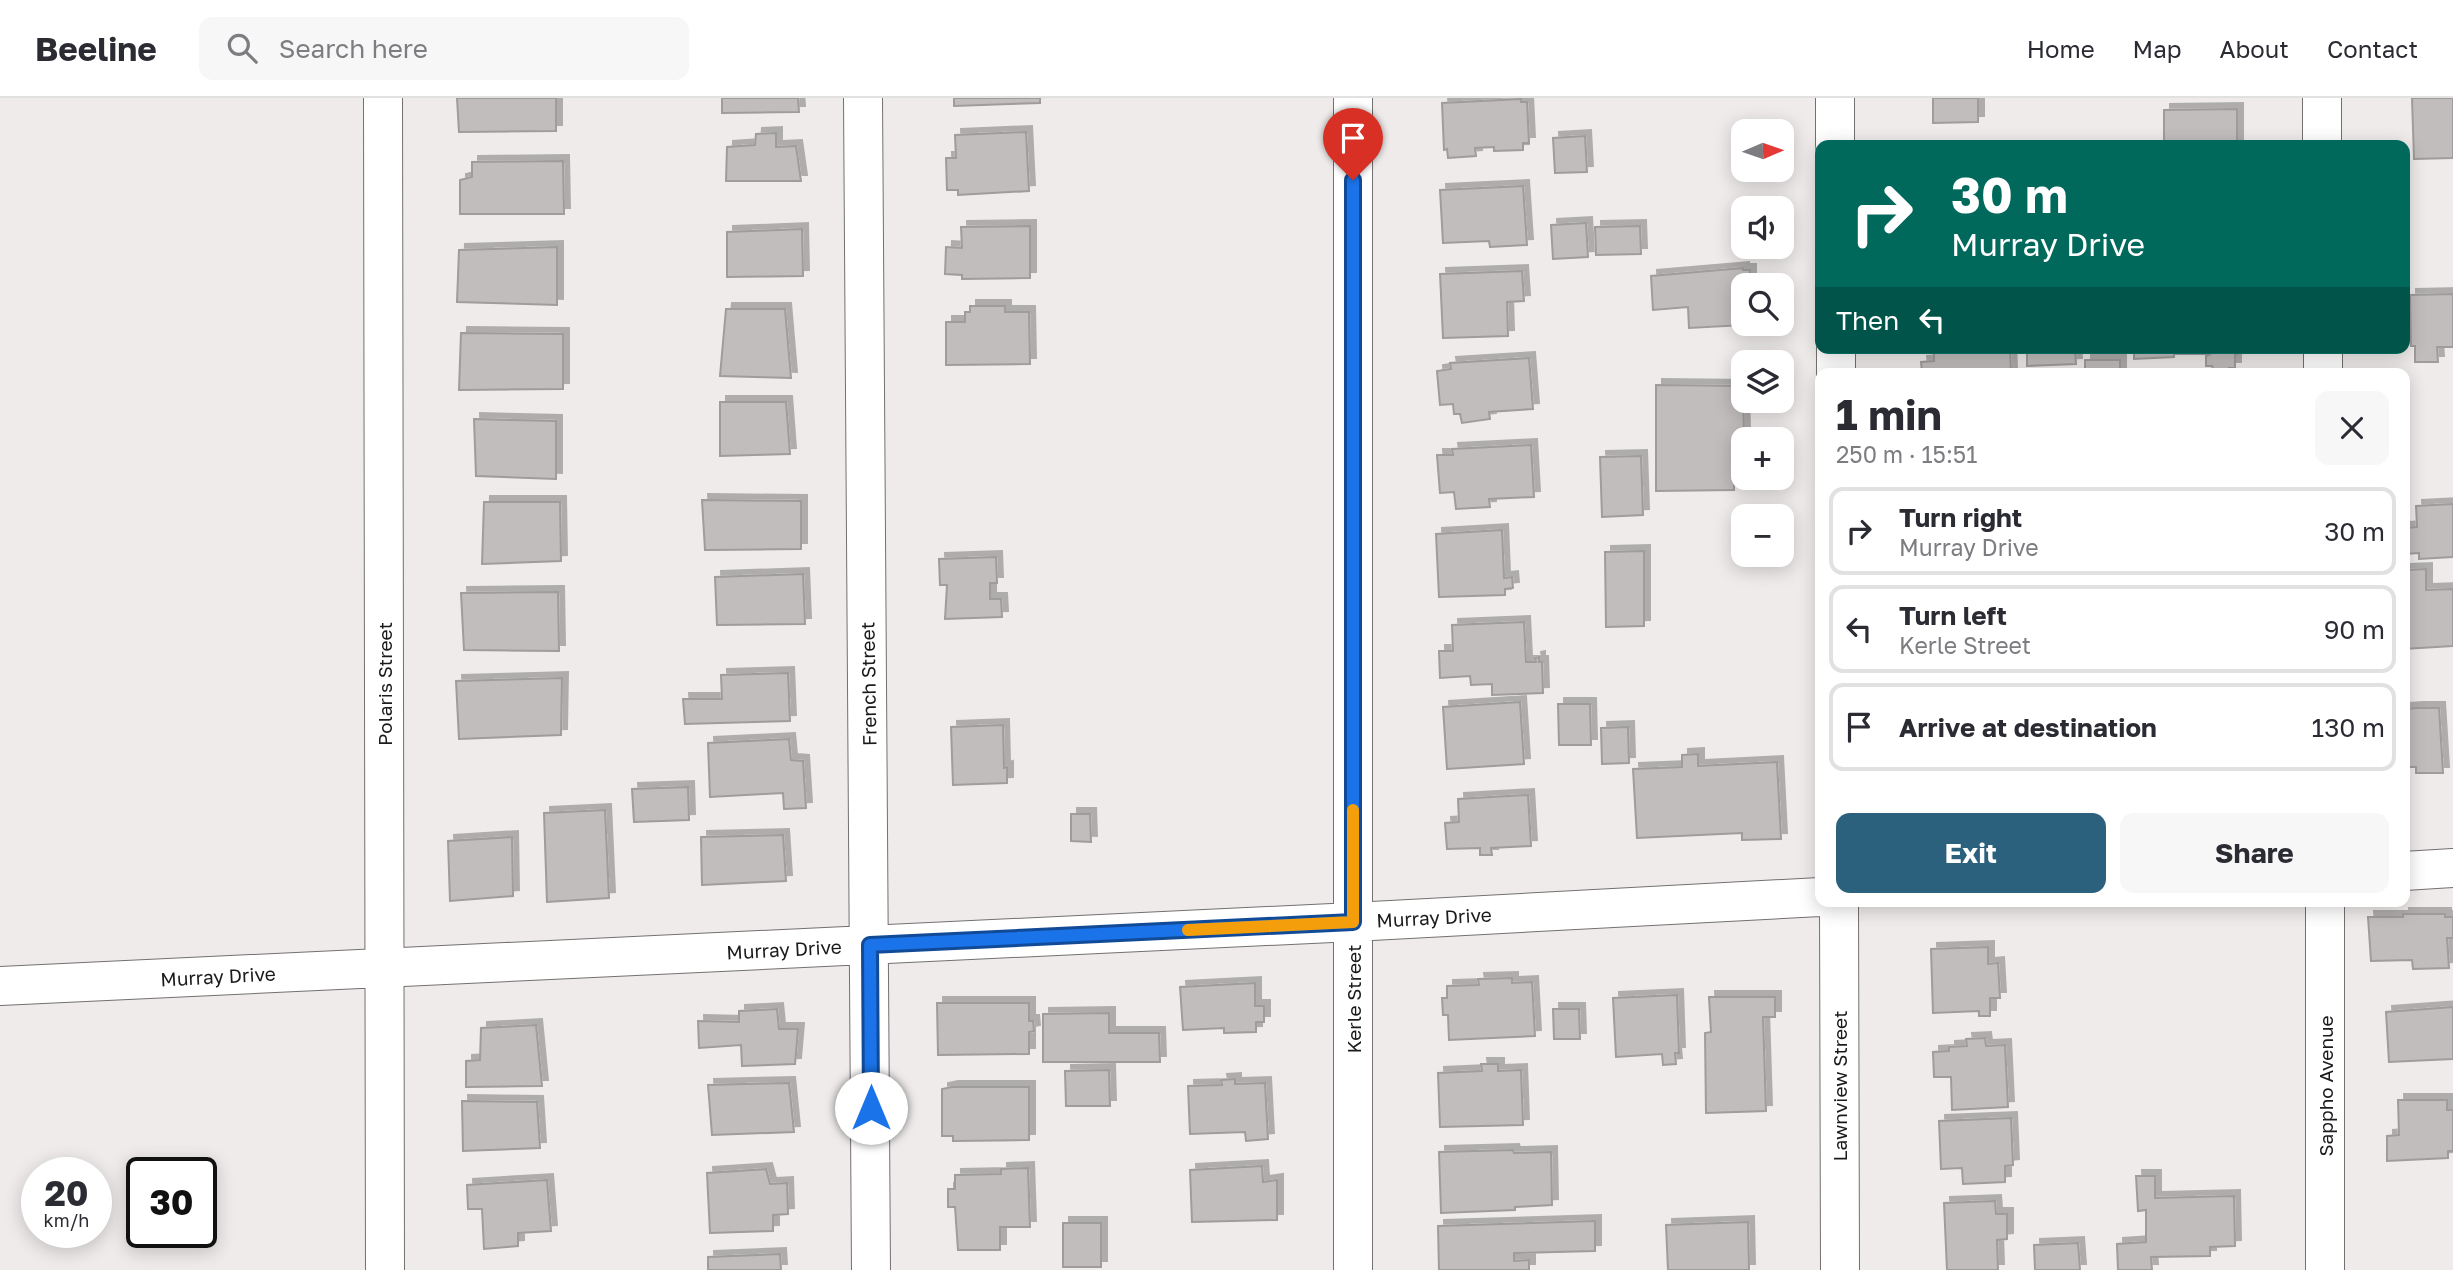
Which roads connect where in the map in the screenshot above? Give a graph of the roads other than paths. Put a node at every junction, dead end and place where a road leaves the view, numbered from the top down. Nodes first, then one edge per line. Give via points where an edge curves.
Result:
1 (383, 98) edge
2 (863, 98) edge
3 (1353, 98) edge
4 (1835, 98) edge
5 (2322, 98) edge
6 (1835, 140) edge
7 (2322, 140) edge
8 (2453, 868) edge
9 (2410, 871) edge
10 (1815, 897) edge
11 (1839, 907) edge
12 (2325, 907) edge
13 (1353, 922) junction
14 (870, 945) junction
15 (384, 969) junction
16 (0, 986) edge
17 (385, 1270) edge
18 (871, 1270) edge
19 (1353, 1270) edge
20 (1840, 1270) edge
21 (2325, 1270) edge

1 - 15 street, Polaris Street
2 - 14 street, French Street
3 - 13 street, Kerle Street
4 - 6 street
5 - 7 street
8 - 9 street
10 - 13 street, Murray Drive
11 - 20 street, Lawnview Street
12 - 21 street, Sappho Avenue
13 - 14 street, Murray Drive
13 - 19 street, Kerle Street
14 - 15 street, Murray Drive
14 - 18 street, French Street
15 - 16 street, Murray Drive
15 - 17 street, Polaris Street

